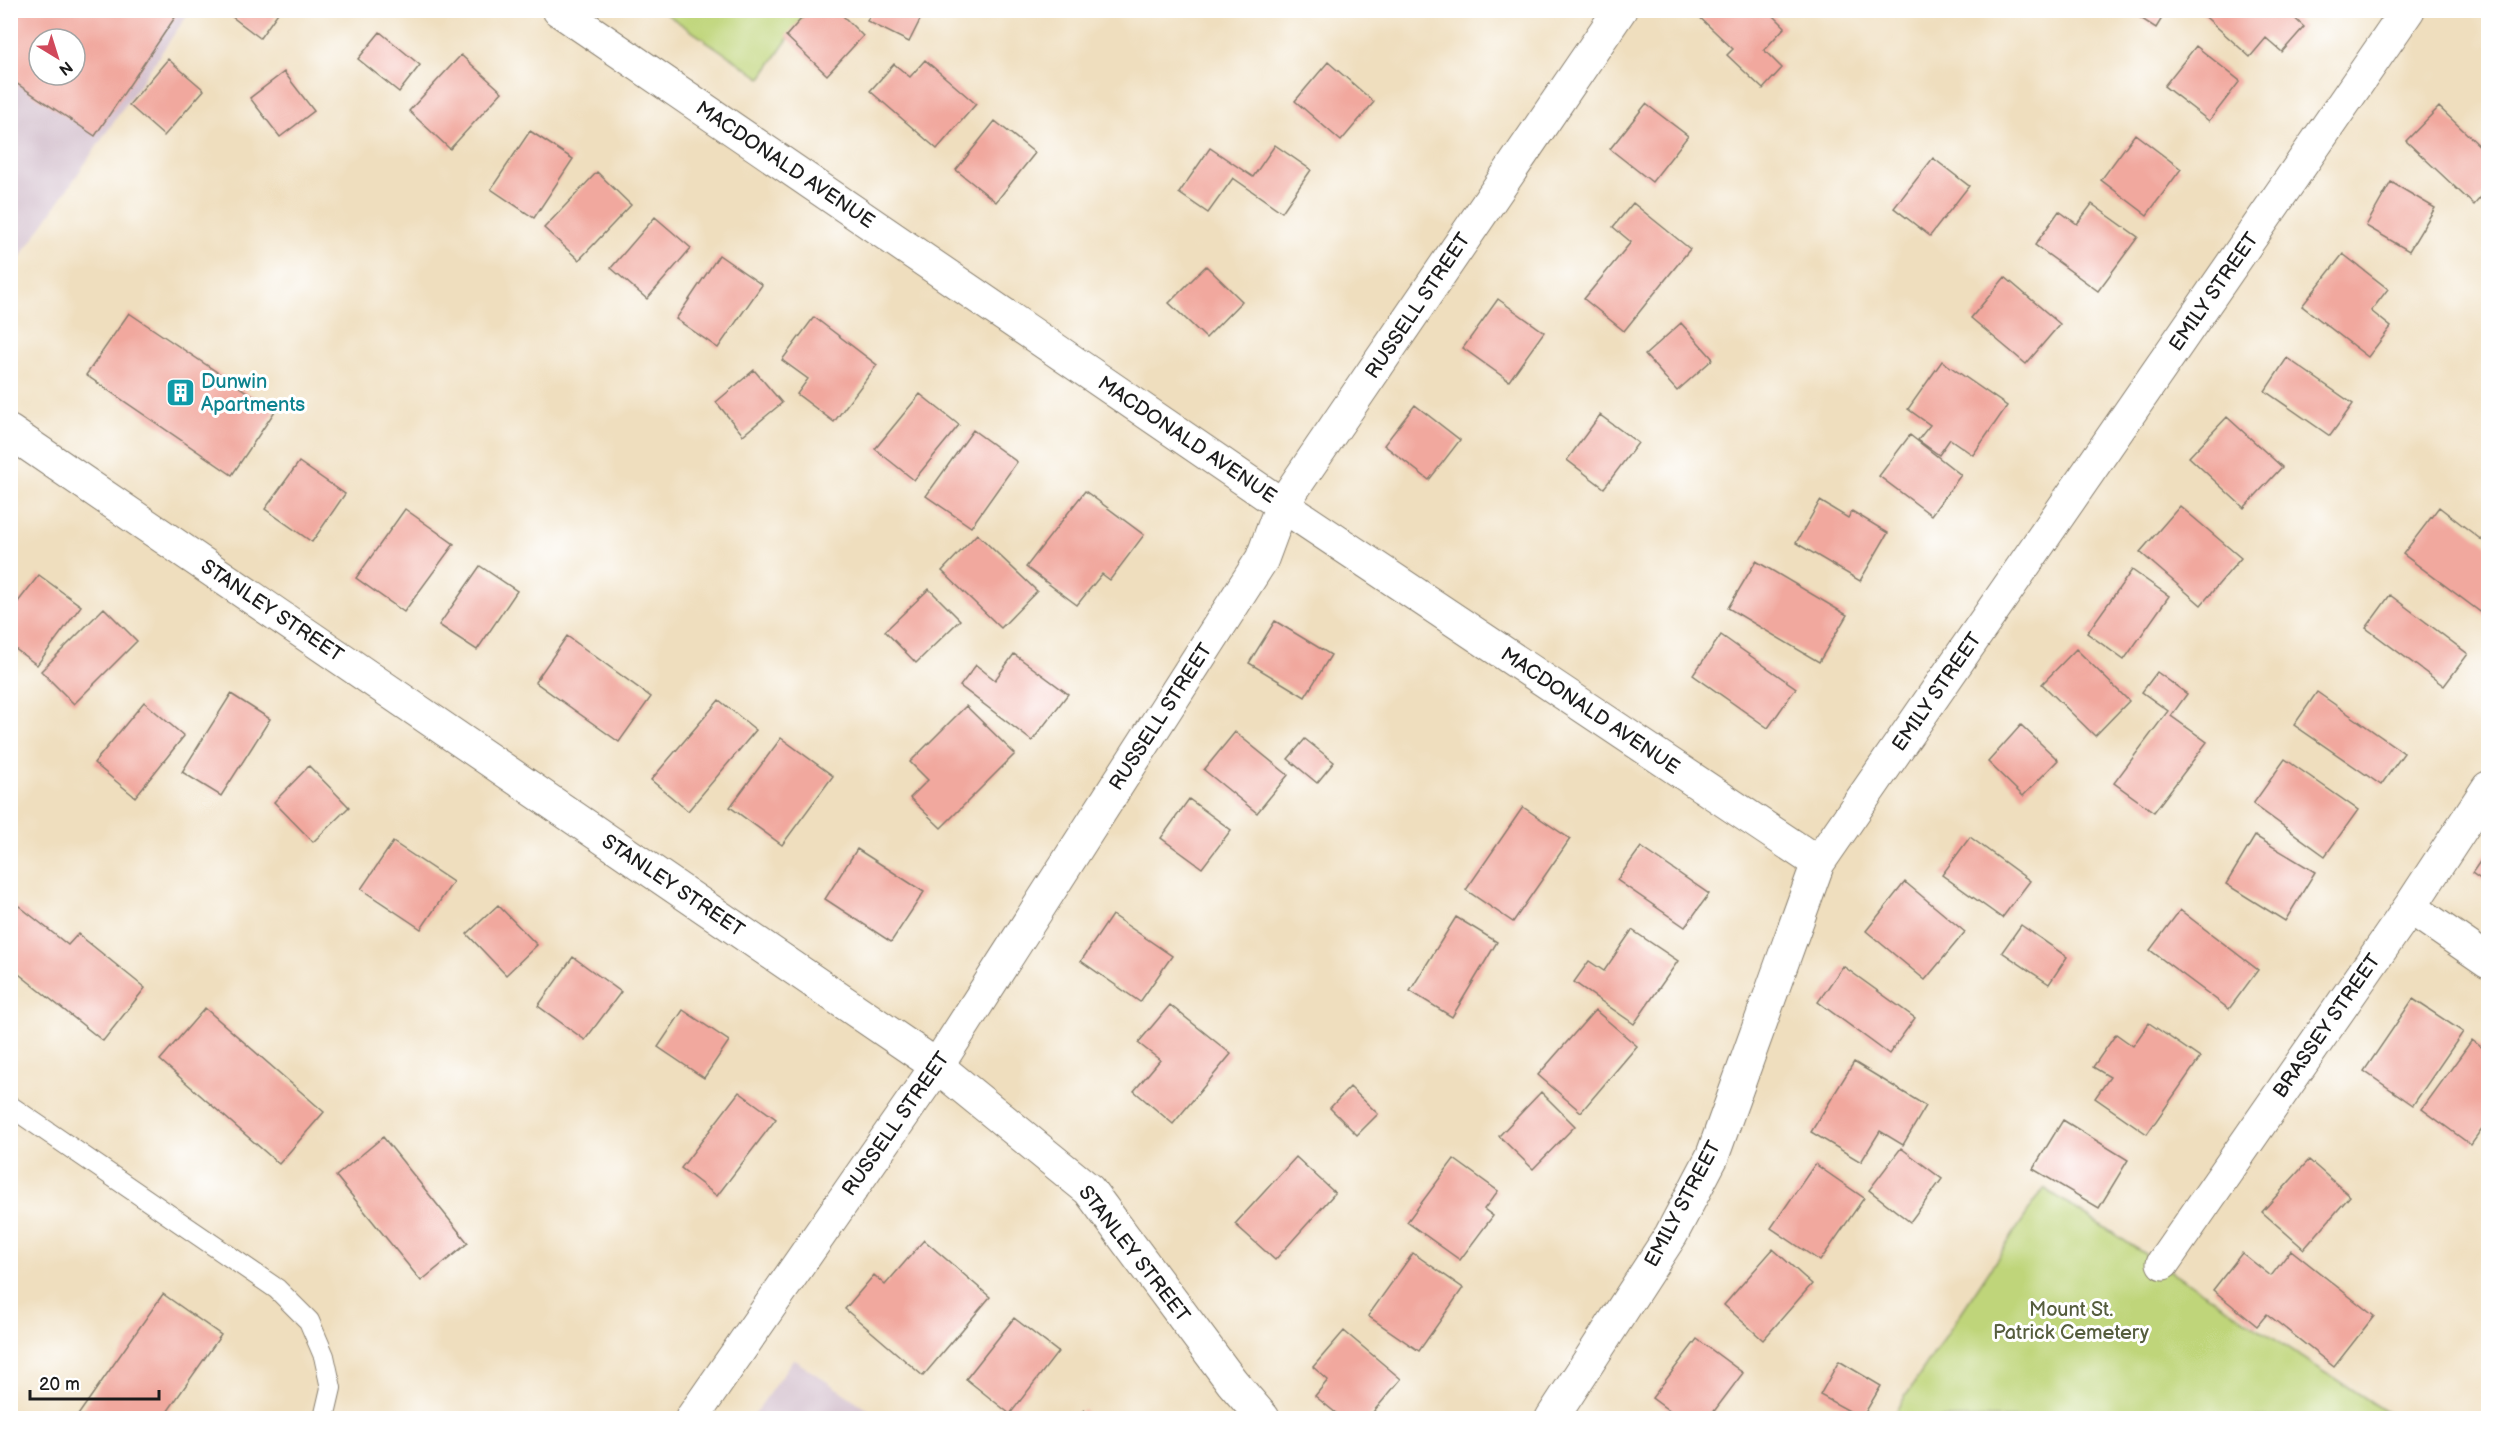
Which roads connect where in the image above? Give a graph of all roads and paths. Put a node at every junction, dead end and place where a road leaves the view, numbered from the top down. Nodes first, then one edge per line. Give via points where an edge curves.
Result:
1 (559, 10) edge
2 (1620, 10) edge
3 (2408, 10) edge
4 (10, 432) edge
5 (1282, 504) junction
6 (2488, 788) edge
7 (1818, 863) junction
8 (2410, 907) junction
9 (2488, 961) edge
10 (937, 1066) junction
11 (10, 1106) edge
12 (2163, 1263) dead end
13 (324, 1419) edge
14 (692, 1419) edge
15 (1263, 1419) edge
16 (1552, 1419) edge

1 - 5 street, MACDONALD AVENUE
2 - 5 street, RUSSELL STREET
3 - 7 street, EMILY STREET
4 - 10 street, STANLEY STREET
5 - 7 street, MACDONALD AVENUE
5 - 10 street, RUSSELL STREET via 1262,559
6 - 8 street, BRASSEY STREET
7 - 16 street, EMILY STREET via 1712,1157 1671,1235
8 - 9 street
8 - 12 street, BRASSEY STREET
10 - 14 street, RUSSELL STREET
10 - 15 street, STANLEY STREET via 1089,1190
11 - 13 lane via 277,1288 309,1321 324,1356 331,1388

